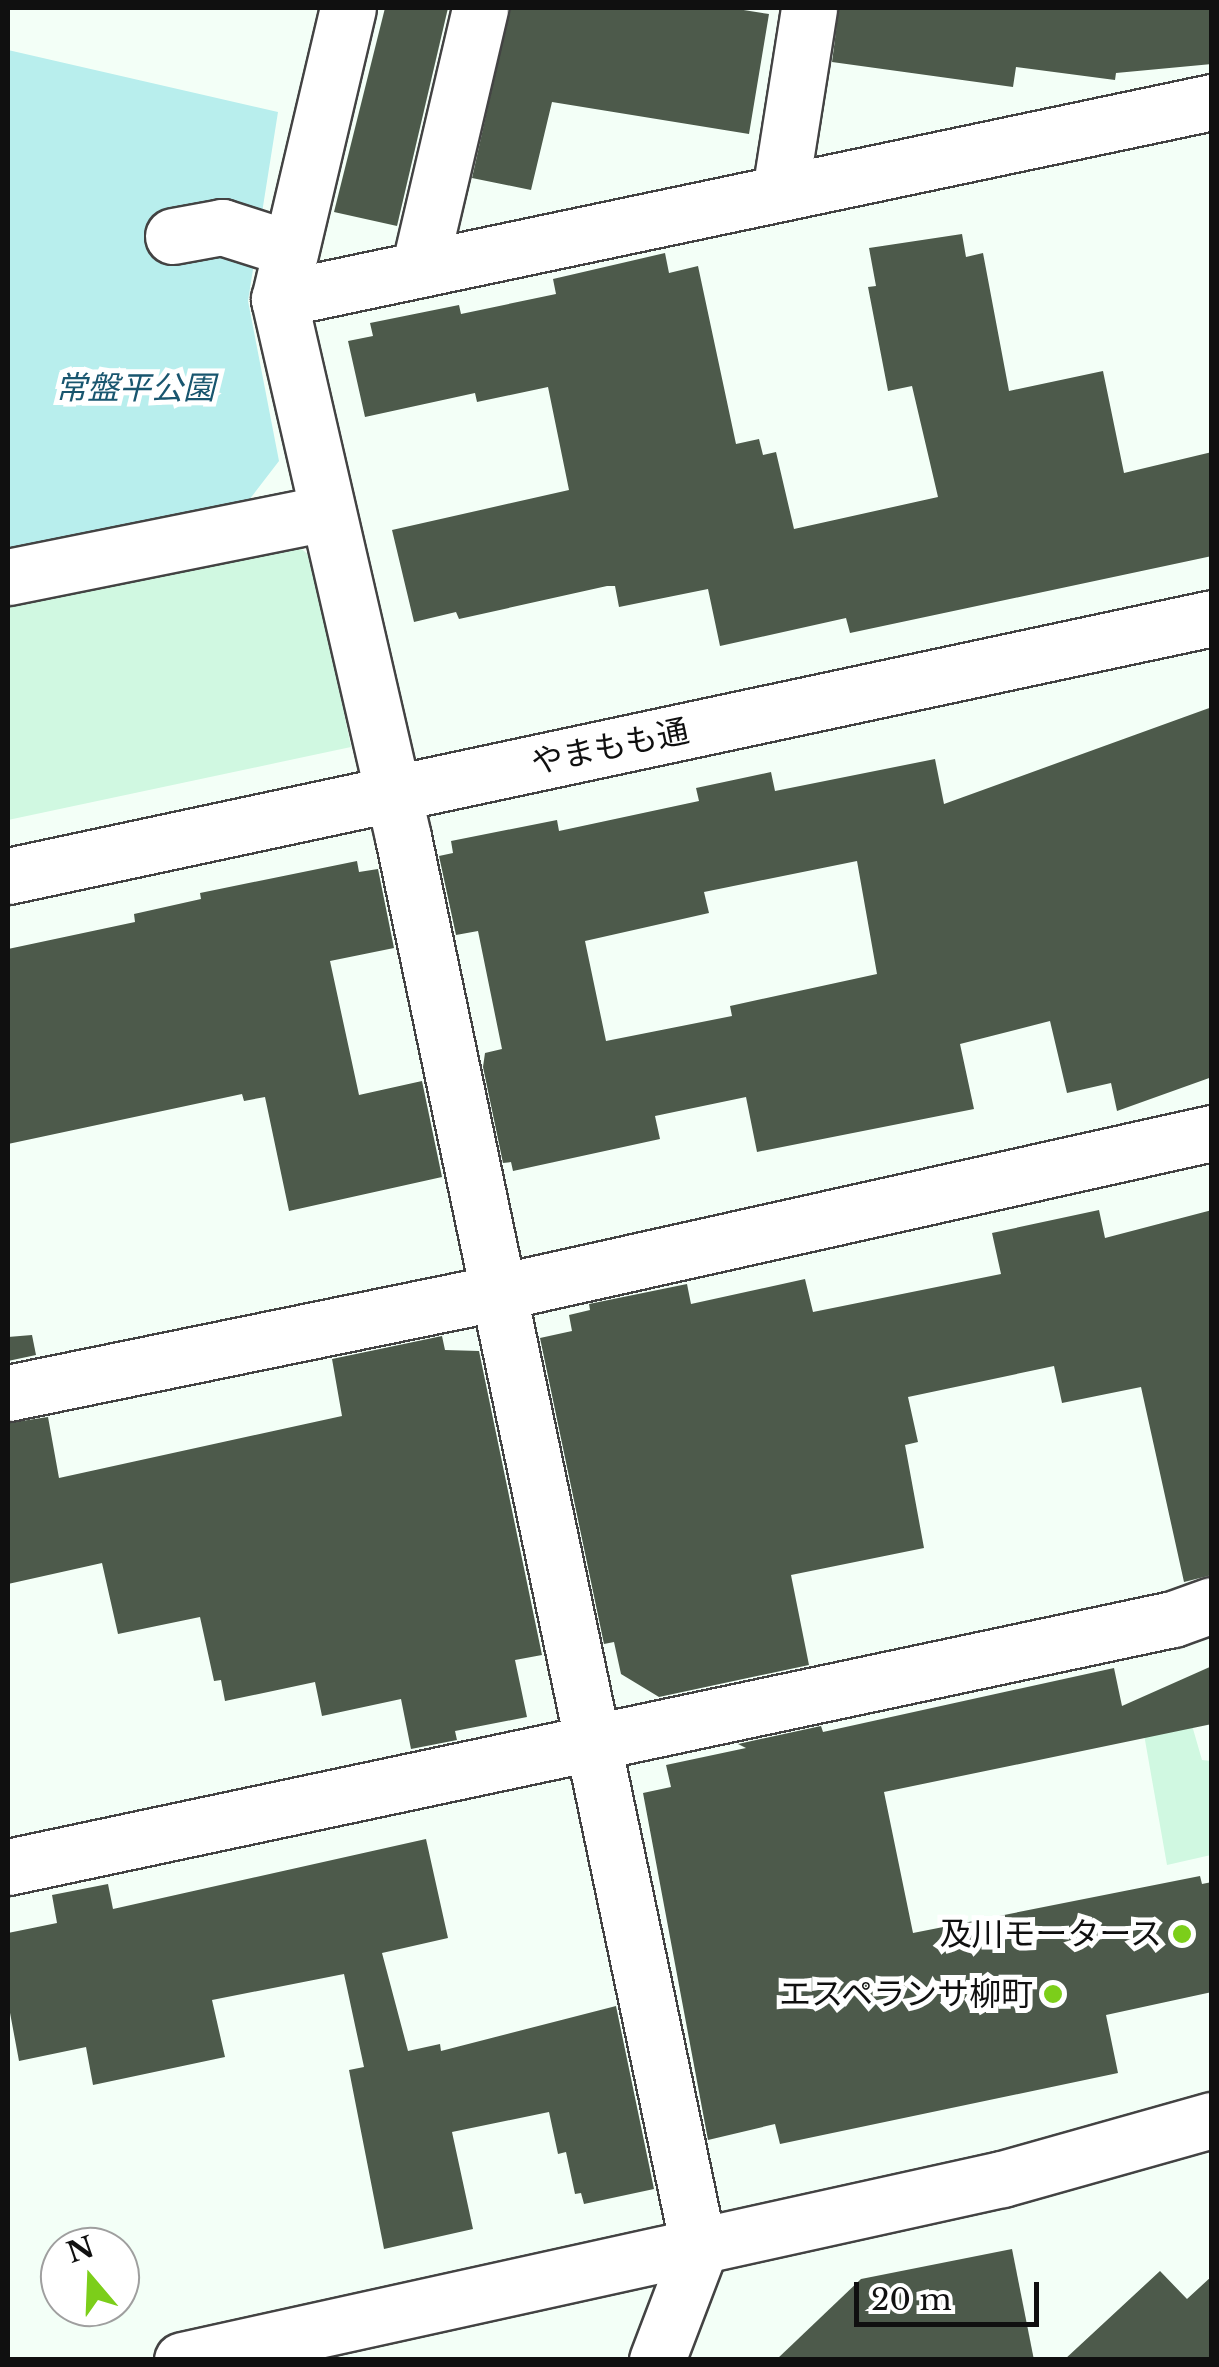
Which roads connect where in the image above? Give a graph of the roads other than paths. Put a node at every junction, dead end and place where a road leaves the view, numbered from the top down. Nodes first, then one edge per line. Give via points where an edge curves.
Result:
1 (348, 8) edge
2 (480, 8) edge
3 (809, 8) edge
4 (1212, 102) edge
5 (780, 192) junction
6 (173, 236) dead end
7 (418, 269) junction
8 (285, 274) junction
9 (324, 513) junction
10 (8, 577) edge
11 (1212, 618) edge
12 (393, 793) junction
13 (8, 876) edge
14 (1212, 1132) edge
15 (500, 1292) junction
16 (8, 1393) edge
17 (1212, 1604) edge
18 (590, 1743) junction
19 (8, 1867) edge
20 (1212, 2120) edge
21 (699, 2250) junction
22 (182, 2360) edge
23 (657, 2360) edge

1 - 8 street
2 - 7 street
3 - 5 street
4 - 5 street
5 - 7 street
6 - 8 street via 222,227
7 - 8 street
8 - 9 street
9 - 10 street
9 - 12 street
11 - 12 street, やまもも通
12 - 13 street, やまもも通
12 - 15 street
14 - 15 street
15 - 16 street
15 - 18 street
17 - 18 street via 1173,1619
18 - 19 street
18 - 21 street
20 - 21 street via 1002,2179
21 - 22 street
21 - 23 street

